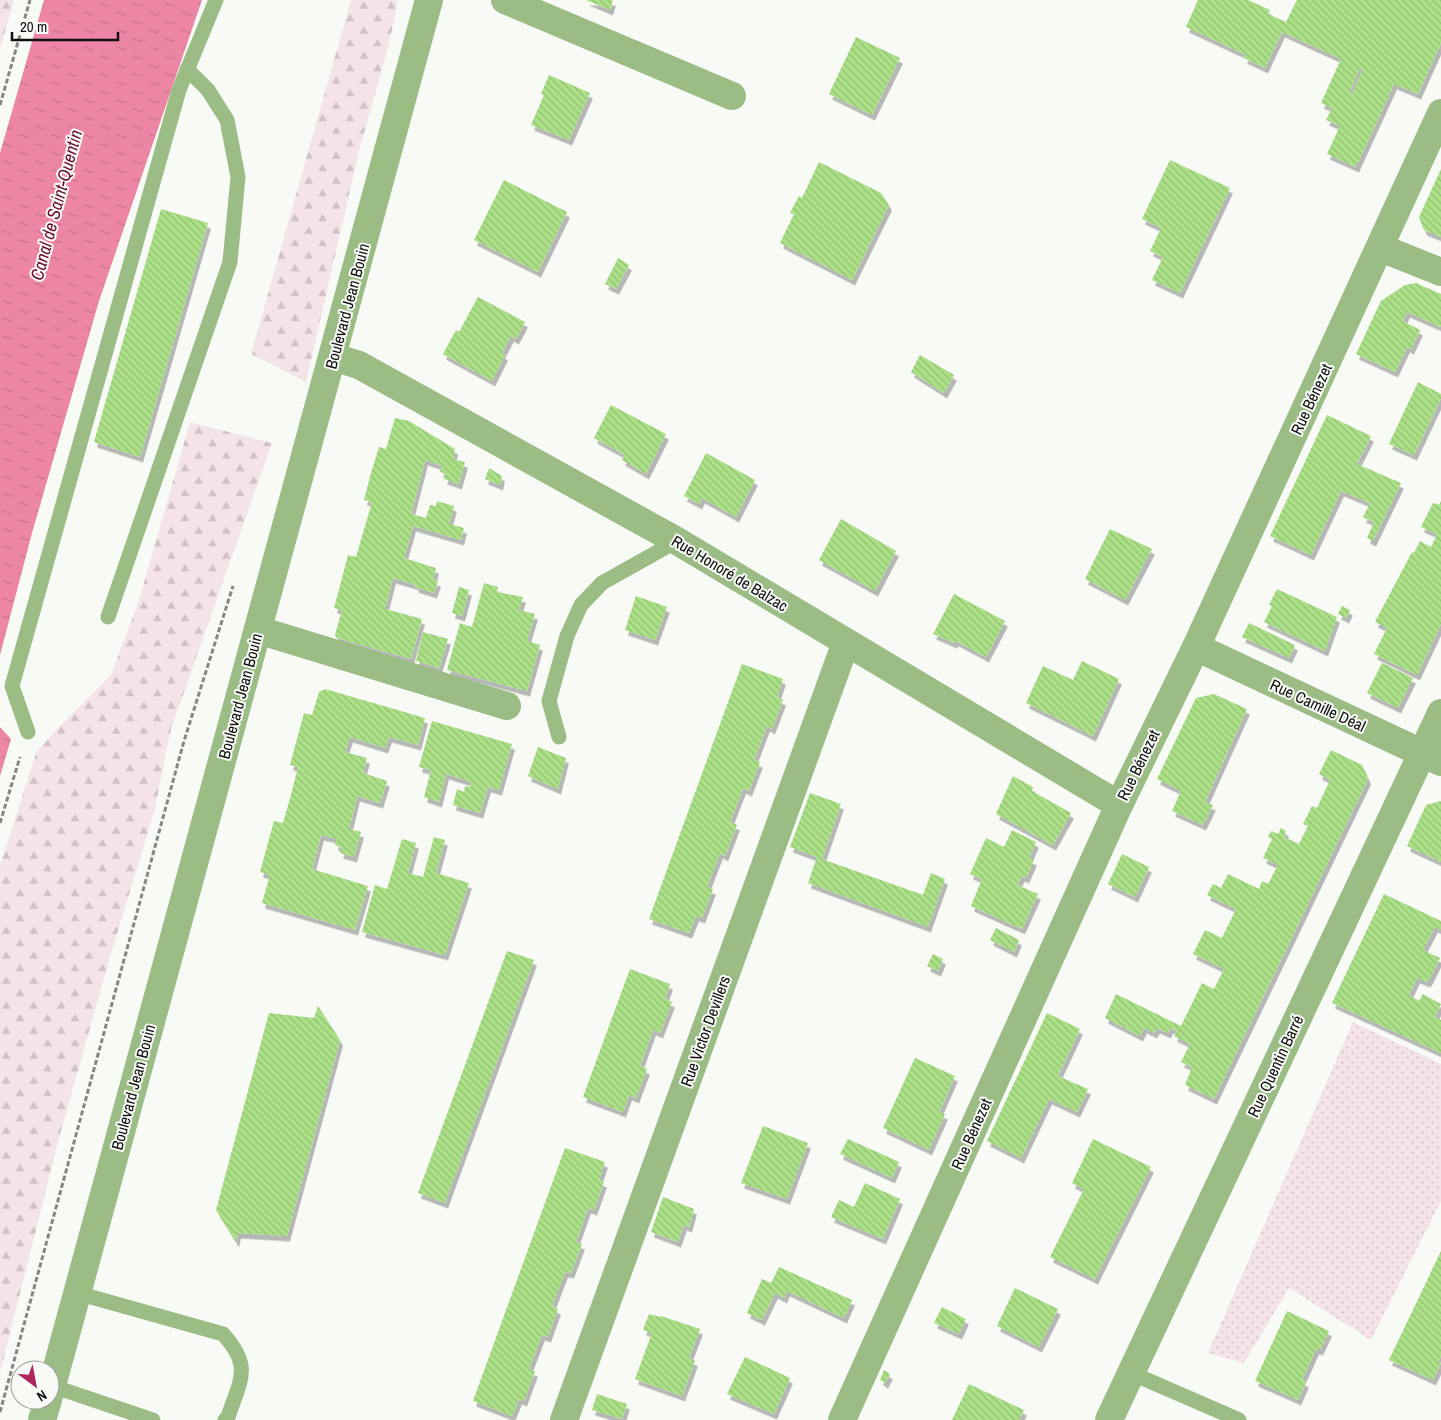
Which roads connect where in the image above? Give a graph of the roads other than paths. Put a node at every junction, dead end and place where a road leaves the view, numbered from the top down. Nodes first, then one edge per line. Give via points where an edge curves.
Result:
1 (216, 0) edge
2 (429, 0) edge
3 (505, 0) edge
4 (188, 69) junction
5 (732, 96) dead end
6 (1441, 113) edge
7 (1381, 248) junction
8 (1441, 272) edge
9 (333, 357) junction
10 (677, 541) junction
11 (108, 617) dead end
12 (258, 630) junction
13 (846, 642) junction
14 (1196, 647) junction
15 (507, 706) dead end
16 (1441, 713) edge
17 (28, 732) road end
18 (559, 737) dead end
19 (1432, 758) edge
20 (1119, 805) junction
21 (77, 1293) junction
22 (59, 1360) edge
23 (1131, 1373) junction
24 (60, 1396) edge
25 (153, 1420) edge
26 (226, 1420) edge
27 (564, 1420) edge
28 (842, 1420) edge
29 (1109, 1420) edge
30 (1239, 1420) edge

1 - 4 lane
2 - 9 street, Boulevard Jean Bouin
3 - 5 street
4 - 11 lane via 208,90 227,120 238,177 230,262
4 - 17 lane via 179,90 12,686
6 - 7 street, Rue Bénezet
7 - 8 street
7 - 14 street, Rue Bénezet
9 - 10 street, Rue Honoré de Balzac via 359,365
9 - 12 street, Boulevard Jean Bouin
10 - 13 street, Rue Honoré de Balzac
10 - 18 lane via 602,583 581,605 567,636 549,701
12 - 15 street
12 - 21 street, Boulevard Jean Bouin
13 - 20 street, Rue Honoré de Balzac
13 - 27 street, Rue Victor Devillers
14 - 19 street, Rue Camille Déal
14 - 20 street, Rue Bénezet
16 - 19 street, Rue Quentin Barré
19 - 23 street, Rue Quentin Barré
20 - 28 street, Rue Bénezet
21 - 22 street, Boulevard Jean Bouin
21 - 26 lane via 223,1334 238,1350 243,1370
23 - 29 street, Rue Quentin Barré
23 - 30 lane
24 - 25 lane

